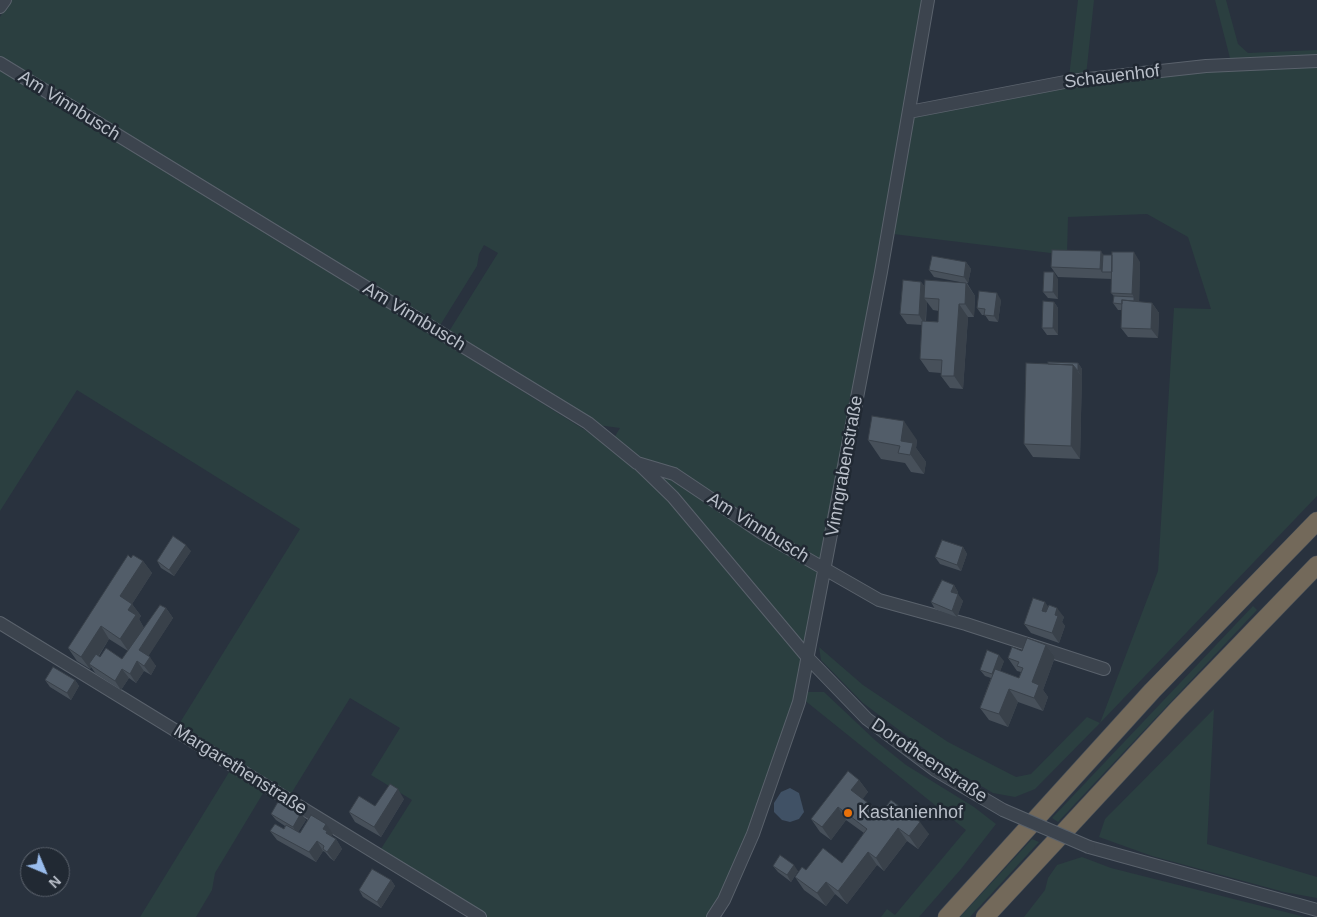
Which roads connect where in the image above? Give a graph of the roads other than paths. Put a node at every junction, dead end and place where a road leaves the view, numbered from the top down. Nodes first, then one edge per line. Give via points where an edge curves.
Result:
1 (4, 0) edge
2 (928, 0) edge
3 (0, 8) edge
4 (1317, 61) edge
5 (0, 64) edge
6 (909, 112) junction
7 (637, 463) junction
8 (1317, 522) edge
9 (1317, 566) edge
10 (826, 571) junction
11 (0, 623) edge
12 (809, 659) junction
13 (1104, 668) dead end
14 (1317, 910) edge
15 (480, 917) edge
16 (713, 917) edge
17 (947, 917) edge
18 (985, 917) edge

1 - 3 street
2 - 6 street, Vinngrabenstraße
4 - 6 street, Schauenhof via 1206,66 1070,81
5 - 7 street, Am Vinnbusch via 588,423
6 - 10 street, Vinngrabenstraße
7 - 10 street, Am Vinnbusch via 674,474
7 - 12 street, Dorotheenstraße via 673,497
8 - 17 highway via 1152,691
9 - 18 highway via 1178,709
10 - 12 street, Vinngrabenstraße
10 - 13 street via 879,600
11 - 15 street, Margarethenstraße
12 - 14 street, Dorotheenstraße, bridge via 867,719 935,770 1003,810 1089,847
12 - 16 street, Vinngrabenstraße via 799,702 753,834 724,900

